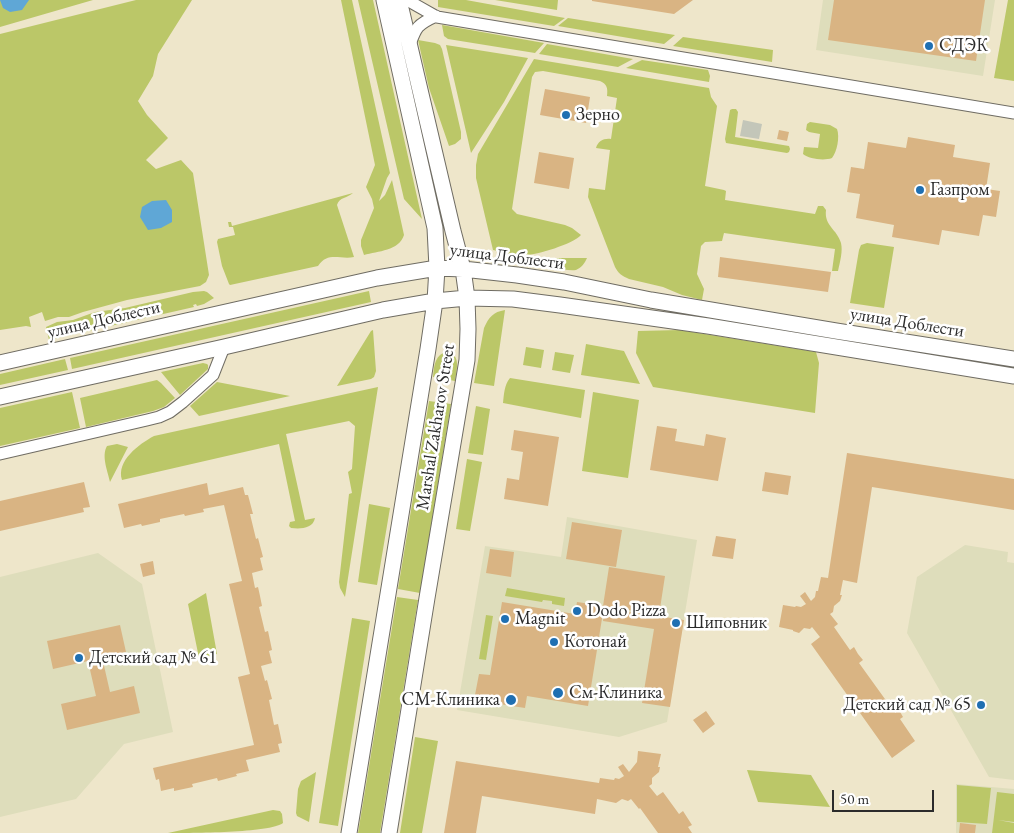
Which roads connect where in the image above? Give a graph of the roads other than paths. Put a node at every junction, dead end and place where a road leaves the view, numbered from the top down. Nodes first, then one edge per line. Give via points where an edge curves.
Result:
1 (384, 0) edge
2 (399, 0) edge
3 (407, 0) edge
4 (436, 16) junction
5 (409, 47) junction
6 (1014, 113) edge
7 (437, 268) junction
8 (463, 269) junction
9 (467, 298) junction
10 (435, 301) junction
11 (224, 347) junction
12 (1014, 359) edge
13 (0, 363) edge
14 (1014, 376) edge
15 (0, 397) edge
16 (0, 454) edge
17 (349, 833) edge
18 (389, 833) edge

1 - 7 main road, Marshal Zakharov Street via 434,222
2 - 5 main road, Marshal Zakharov Street
3 - 4 street
4 - 5 street via 416,28
4 - 6 street
5 - 8 main road, Marshal Zakharov Street
7 - 8 main road, улица Доблести
7 - 10 main road, Marshal Zakharov Street
7 - 13 main road, улица Доблести via 377,278
8 - 9 main road, Marshal Zakharov Street
8 - 12 main road, улица Доблести via 564,282 651,300
9 - 10 main road, улица Доблести
9 - 14 main road, улица Доблести via 512,299 708,326
9 - 18 main road, Marshal Zakharov Street via 468,360
10 - 11 main road, улица Доблести
10 - 17 main road, Marshal Zakharov Street
11 - 15 main road, улица Доблести
11 - 16 street via 213,375 170,412

